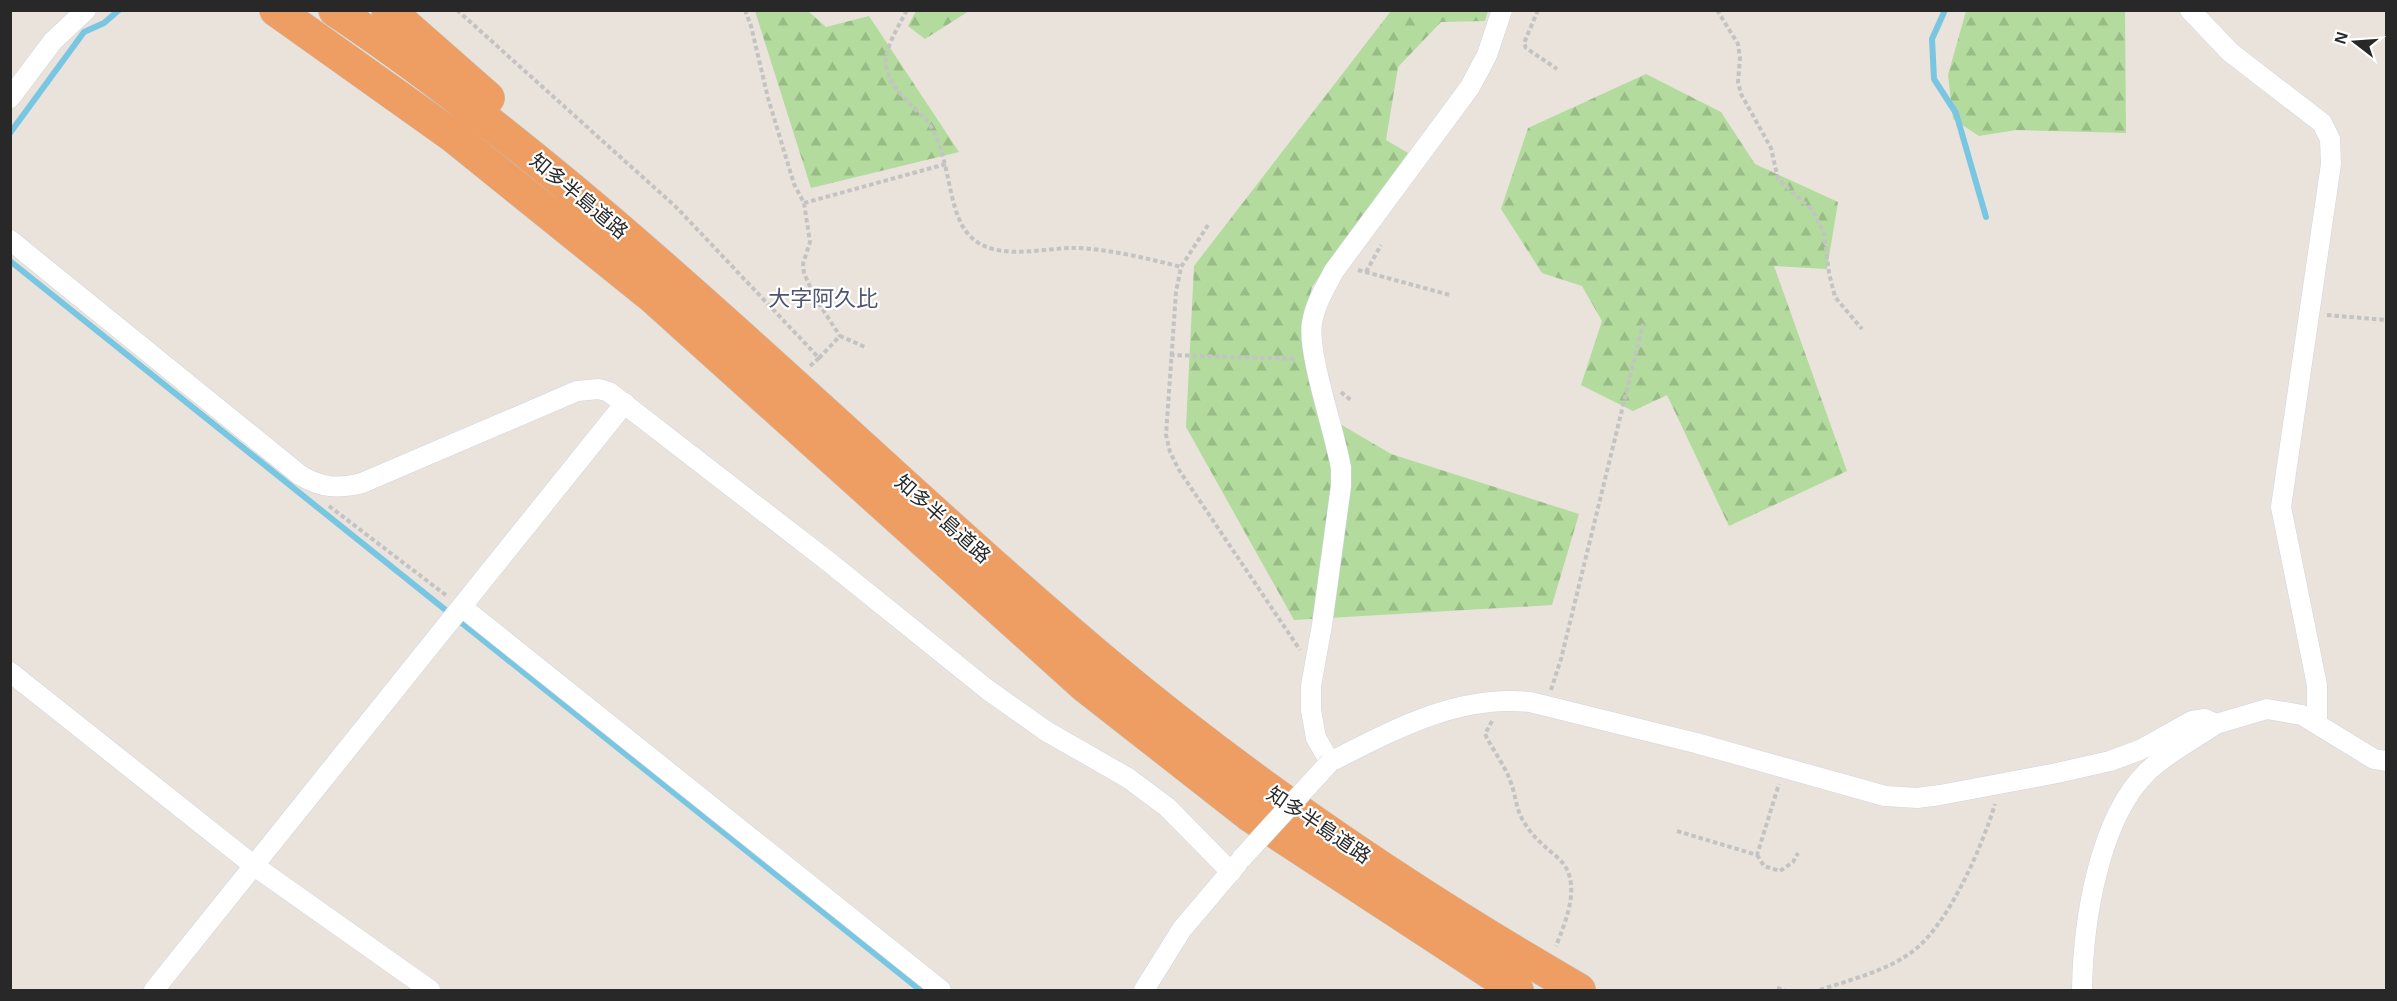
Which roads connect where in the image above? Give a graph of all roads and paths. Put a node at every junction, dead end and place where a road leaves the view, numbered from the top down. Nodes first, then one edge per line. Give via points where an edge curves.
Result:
1 (86, 10) edge
2 (276, 10) edge
3 (335, 10) edge
4 (388, 10) edge
5 (457, 10) edge
6 (745, 10) edge
7 (907, 10) edge
8 (1502, 10) edge
9 (1538, 10) edge
10 (1717, 10) edge
11 (2190, 10) edge
12 (1557, 69) dead end
13 (10, 98) edge
14 (946, 164) junction
15 (804, 203) junction
16 (1208, 225) dead end
17 (1359, 238) junction
18 (10, 240) edge
19 (1381, 246) dead end
20 (658, 263) junction
21 (1181, 267) junction
22 (1366, 272) junction
23 (1450, 295) dead end
24 (2309, 314) junction
25 (2386, 320) edge
26 (1643, 324) dead end
27 (1862, 329) dead end
28 (840, 336) junction
29 (865, 347) dead end
30 (1170, 356) junction
31 (819, 358) junction
32 (1316, 359) junction
33 (805, 370) dead end
34 (624, 403) junction
35 (318, 485) junction
36 (462, 608) junction
37 (1316, 658) junction
38 (10, 672) edge
39 (1549, 707) junction
40 (1497, 719) dead end
41 (2317, 723) junction
42 (2216, 724) junction
43 (2386, 761) edge
44 (1330, 762) junction
45 (1784, 768) junction
46 (1998, 783) junction
47 (1677, 831) dead end
48 (1797, 853) dead end
49 (1757, 855) junction
50 (253, 865) junction
51 (1236, 865) junction
52 (1552, 956) dead end
53 (1777, 988) dead end
54 (154, 990) edge
55 (430, 990) edge
56 (941, 990) edge
57 (1144, 990) edge
58 (1517, 990) edge
59 (1579, 990) edge
60 (1785, 990) edge
61 (1820, 990) edge
62 (2082, 990) edge

1 - 13 street via 53,41
2 - 58 highway, 知多半島道路 via 453,136 654,298 1094,693 1251,816
3 - 20 highway, 知多半島道路 via 562,180
4 - 20 highway via 644,235
5 - 31 path via 676,207
6 - 15 path via 794,184
7 - 14 path via 890,42 884,66 889,80 927,121
8 - 17 street via 1487,55 1470,87
9 - 12 path via 1524,43
10 - 27 path via 1738,44 1741,94 1771,148 1778,179 1813,211 1824,232 1835,297
11 - 24 street via 2230,52 2322,123 2330,138 2331,164
14 - 15 path
14 - 21 path via 965,230 978,243 1020,254 1073,248
15 - 28 path via 810,242 804,273
16 - 21 path
17 - 22 path via 1357,269
17 - 32 street via 1318,301 1312,324
18 - 35 street via 300,475
19 - 22 path
20 - 59 highway, 知多半島道路 via 1108,665 1246,776 1487,937
21 - 30 path
22 - 23 path
24 - 25 path
24 - 41 street via 2281,507 2318,685
26 - 39 path
28 - 29 path
28 - 31 path
30 - 32 path
30 - 37 path via 1166,435 1170,452 1291,639 1305,654
31 - 33 path
32 - 37 street via 1336,435 1341,486
34 - 35 street via 609,392 585,389 362,483 344,488
34 - 36 street
34 - 51 street via 987,690 1046,731 1128,778
35 - 36 path via 316,497
36 - 50 street
36 - 56 street
37 - 44 street via 1311,710 1316,738
38 - 50 street
39 - 44 street via 1502,699 1479,701 1383,735
39 - 45 street
40 - 52 path via 1490,722 1485,734 1511,783 1519,814 1537,840 1564,864 1571,885 1565,921
41 - 42 street via 2302,715 2267,710
41 - 43 street via 2374,759
42 - 46 street via 2192,721 2140,750 2110,761
42 - 62 street via 2148,771 2113,823 2089,917
44 - 51 street, bridge
45 - 46 street via 1884,796 1917,798
45 - 49 path
46 - 61 path via 1977,852 1929,935 1910,954
47 - 49 path
48 - 49 path via 1793,862 1779,871 1764,866
50 - 54 street
50 - 55 street
51 - 57 street via 1182,929
53 - 60 path

